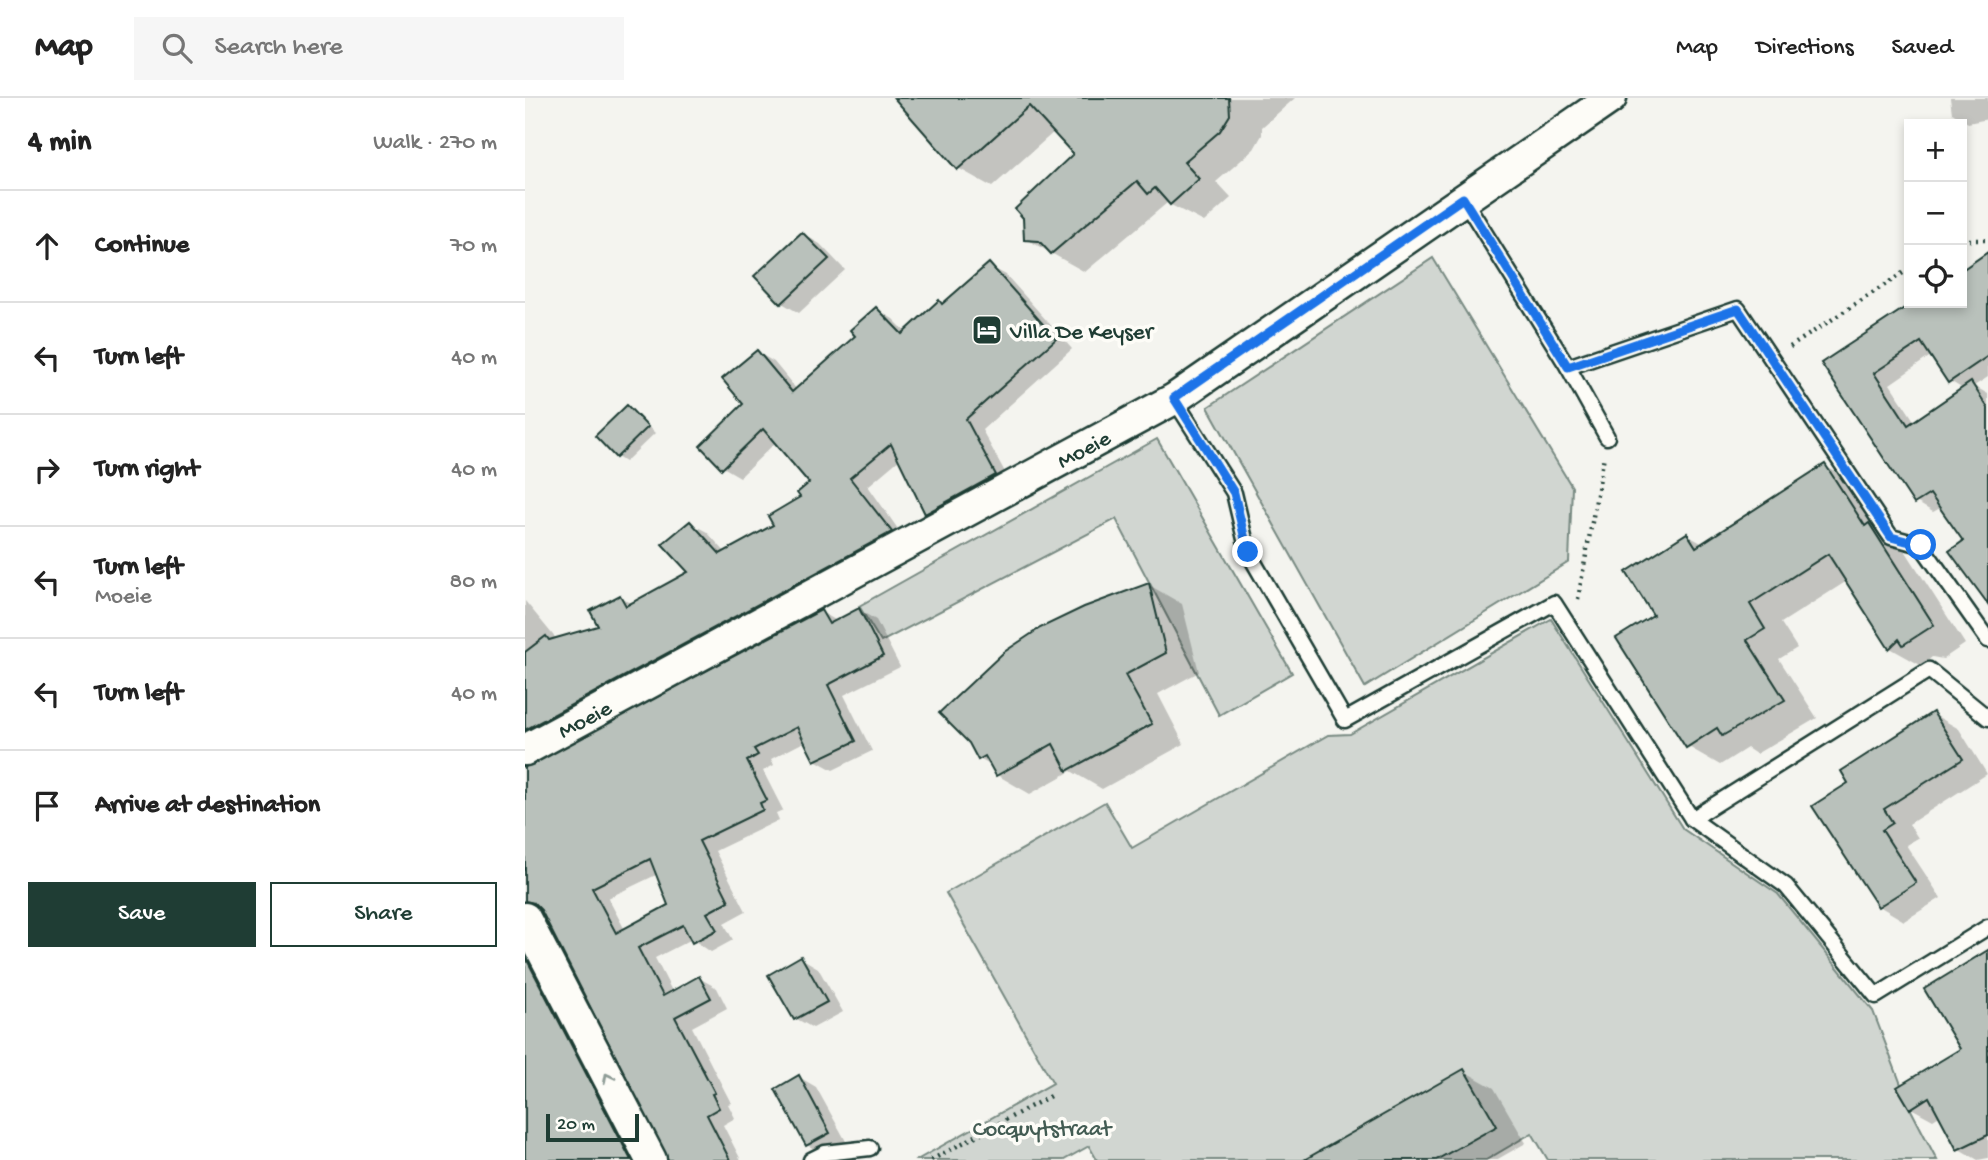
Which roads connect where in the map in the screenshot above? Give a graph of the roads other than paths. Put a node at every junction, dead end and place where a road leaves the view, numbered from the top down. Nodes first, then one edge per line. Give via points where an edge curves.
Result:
1 (1611, 98) edge
2 (1463, 198) junction
3 (1568, 367) junction
4 (1174, 398) junction
5 (1607, 437) road end
6 (1988, 640) edge
7 (1988, 718) edge
8 (525, 750) edge
9 (1692, 819) junction
10 (525, 918) edge
11 (1988, 927) edge
12 (870, 1148) dead end
13 (818, 1157) edge
14 (651, 1160) edge

1 - 2 street, Moeie
2 - 3 lane
2 - 4 street, Moeie
3 - 5 lane
3 - 6 lane via 1738,309 1891,537 1921,545
4 - 8 street, Moeie
4 - 9 lane via 1234,493 1248,552 1345,720 1554,603
7 - 9 lane via 1929,670
9 - 11 lane via 1786,886 1876,996
14 -> 10 street
12 - 13 lane

